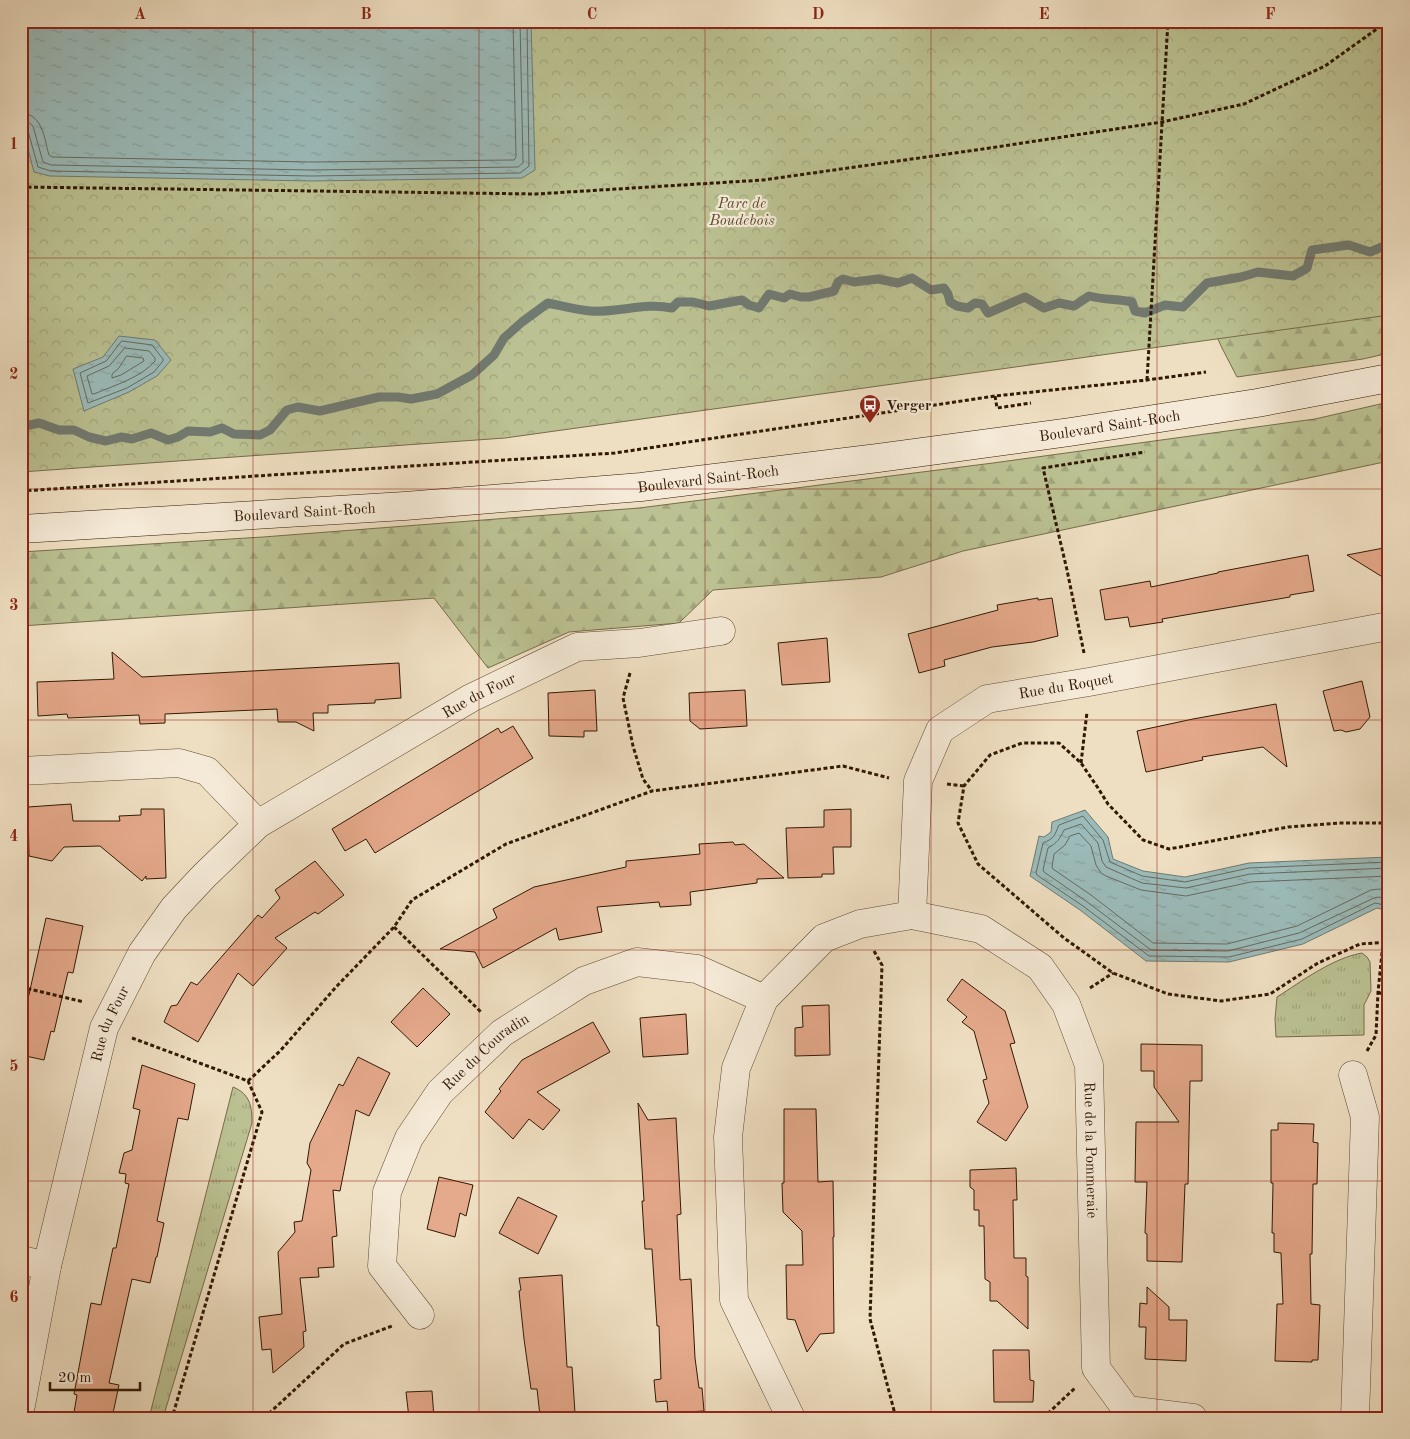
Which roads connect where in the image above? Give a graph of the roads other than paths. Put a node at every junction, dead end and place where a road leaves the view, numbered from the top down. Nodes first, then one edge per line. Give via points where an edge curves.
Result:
1 (1389, 378) edge
2 (21, 529) edge
3 (1389, 626) edge
4 (721, 631) dead end
5 (21, 771) edge
6 (258, 824) junction
7 (912, 916) junction
8 (764, 999) junction
9 (1353, 1075) road end
10 (21, 1260) edge
11 (47, 1266) junction
12 (420, 1315) road end
13 (21, 1405) edge
14 (791, 1418) edge
15 (1193, 1418) edge
16 (1355, 1418) edge

1 - 2 street, Boulevard Saint-Roch via 1070,432 641,487 405,506
3 - 7 street, Rue du Roquet via 987,699 940,730 918,781
4 - 6 street, Rue du Four via 639,643 578,647 568,651 471,698
5 - 6 street via 179,763 207,771
6 - 11 street, Rue du Four via 174,908 142,952 108,1019
7 - 8 street via 860,924 824,938
7 - 15 street, Rue de la Pommeraie via 981,929 1040,968 1066,1004 1089,1065 1096,1368 1127,1410
8 - 12 street, Rue du Couradin via 697,969 637,962 584,981 502,1034 440,1092 409,1138 387,1192 382,1266
8 - 14 street via 736,1068 728,1137 734,1300
9 - 16 street via 1365,1117
10 - 11 street
11 - 13 street, Rue du Four

